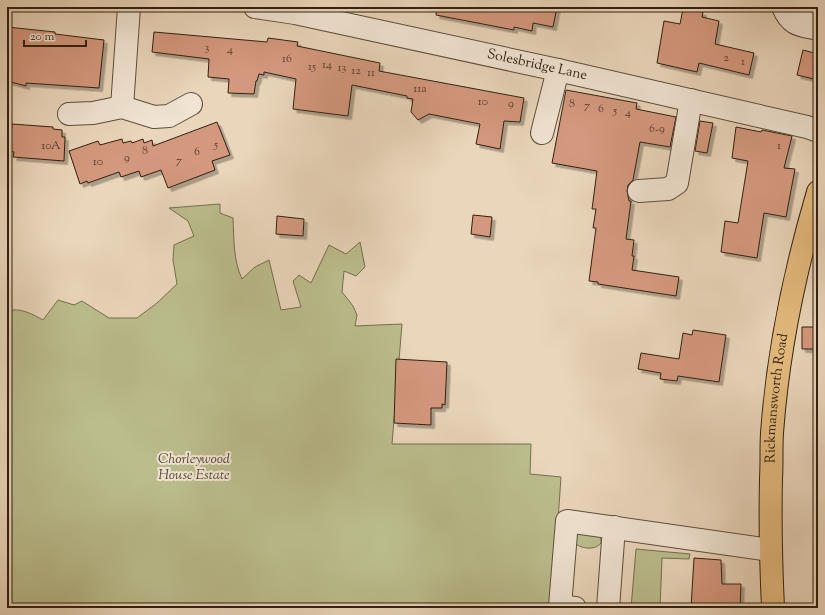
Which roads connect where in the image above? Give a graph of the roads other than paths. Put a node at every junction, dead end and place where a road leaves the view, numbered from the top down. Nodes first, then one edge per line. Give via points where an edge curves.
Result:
1 (129, 7) edge
2 (255, 7) edge
3 (783, 7) edge
4 (806, 7) edge
5 (818, 28) edge
6 (558, 70) junction
7 (691, 100) junction
8 (191, 104) dead end
9 (122, 107) junction
10 (68, 114) dead end
11 (818, 131) edge
12 (542, 133) dead end
13 (639, 191) dead end
14 (818, 192) edge
15 (614, 527) junction
16 (770, 550) junction
17 (575, 608) edge
18 (608, 608) edge
19 (773, 608) edge

1 - 9 street
2 - 6 street, Solesbridge Lane via 295,13
3 - 5 street via 788,17 797,24
4 - 5 street via 805,13 810,23
6 - 7 street, Solesbridge Lane
6 - 12 street
7 - 11 street, Solesbridge Lane
7 - 13 street via 677,183 668,189
8 - 9 street via 169,116 154,117
9 - 10 street via 93,113
14 - 16 main road, Rickmansworth Road via 803,244 780,366 772,433
15 - 16 street
15 - 17 street via 567,521 560,606
15 - 18 street
16 - 19 main road, Rickmansworth Road

